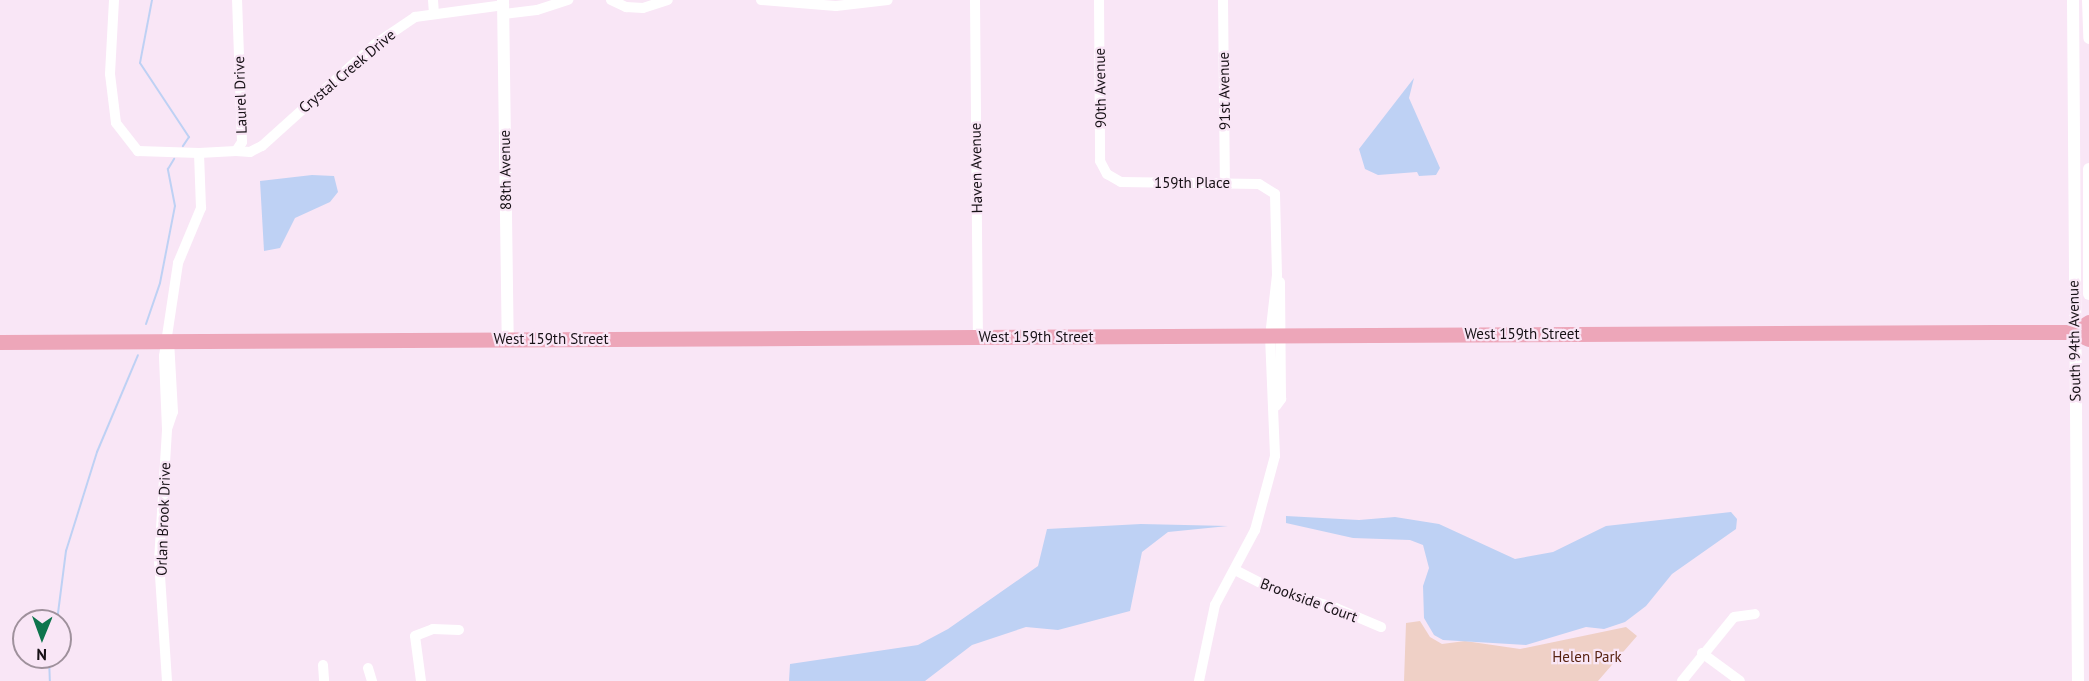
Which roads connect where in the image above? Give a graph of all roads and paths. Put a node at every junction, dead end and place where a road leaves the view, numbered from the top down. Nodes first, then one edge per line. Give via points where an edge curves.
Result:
1 (114, 0) edge
2 (237, 0) edge
3 (433, 0) edge
4 (568, 0) edge
5 (611, 0) edge
6 (668, 0) edge
7 (762, 0) edge
8 (888, 0) edge
9 (975, 0) edge
10 (1099, 0) edge
11 (1223, 0) edge
12 (2073, 0) edge
13 (2088, 0) edge
14 (504, 6) edge
15 (434, 14) junction
16 (2089, 38) edge
17 (236, 151) junction
18 (199, 153) junction
19 (2089, 169) edge
20 (1107, 174) joint
21 (1225, 182) junction
22 (2089, 294) edge
23 (2089, 322) edge
24 (2073, 332) junction
25 (1277, 336) junction
26 (978, 337) junction
27 (508, 339) junction
28 (2089, 339) edge
29 (169, 341) junction
30 (0, 342) edge
31 (1237, 571) junction
32 (1755, 614) dead end
33 (1381, 627) dead end
34 (459, 630) dead end
35 (1702, 653) junction
36 (323, 665) dead end
37 (368, 668) dead end
38 (167, 681) edge
39 (324, 681) edge
40 (372, 681) edge
41 (421, 681) edge
42 (1199, 681) edge
43 (1682, 681) edge
44 (1740, 681) edge
45 (2078, 681) edge

1 - 18 street via 110,75 116,123 138,150
2 - 17 street, Laurel Drive via 242,142
3 - 15 street
4 - 14 street, Crystal Creek Drive via 537,10
5 - 6 street via 626,7 643,8
7 - 8 street via 836,6
9 - 26 street, Haven Avenue
10 - 20 street, 90th Avenue via 1100,161
11 - 21 street, 91st Avenue
12 - 24 street, South 94th Avenue
13 - 16 street
14 - 15 street, Crystal Creek Drive
14 - 27 street, 88th Avenue
15 - 17 street, Crystal Creek Drive via 415,17 374,45 262,146 250,152
17 - 18 street, Laurel Drive
18 - 29 street, Orlan Brook Drive via 201,208 178,263
19 - 22 street, South 94th Avenue
20 - 21 street, 159th Place via 1121,182
21 - 25 street, 159th Place via 1259,184 1275,194
23 - 24 main road
24 - 25 main road, West 159th Street
24 - 28 main road, West 159th Street
24 - 45 street, South 94th Avenue
25 - 26 main road, West 159th Street
25 - 31 street via 1275,456 1255,530
26 - 27 main road, West 159th Street
27 - 29 main road, West 159th Street
29 - 30 main road, West 159th Street
29 - 38 street, Orlan Brook Drive via 173,412 167,429 159,561
31 - 33 street, Brookside Court via 1272,589 1336,608
31 - 42 street via 1215,605
32 - 35 street via 1734,617
34 - 41 street via 433,629 415,636
35 - 43 street
35 - 44 street
36 - 39 street
37 - 40 street

